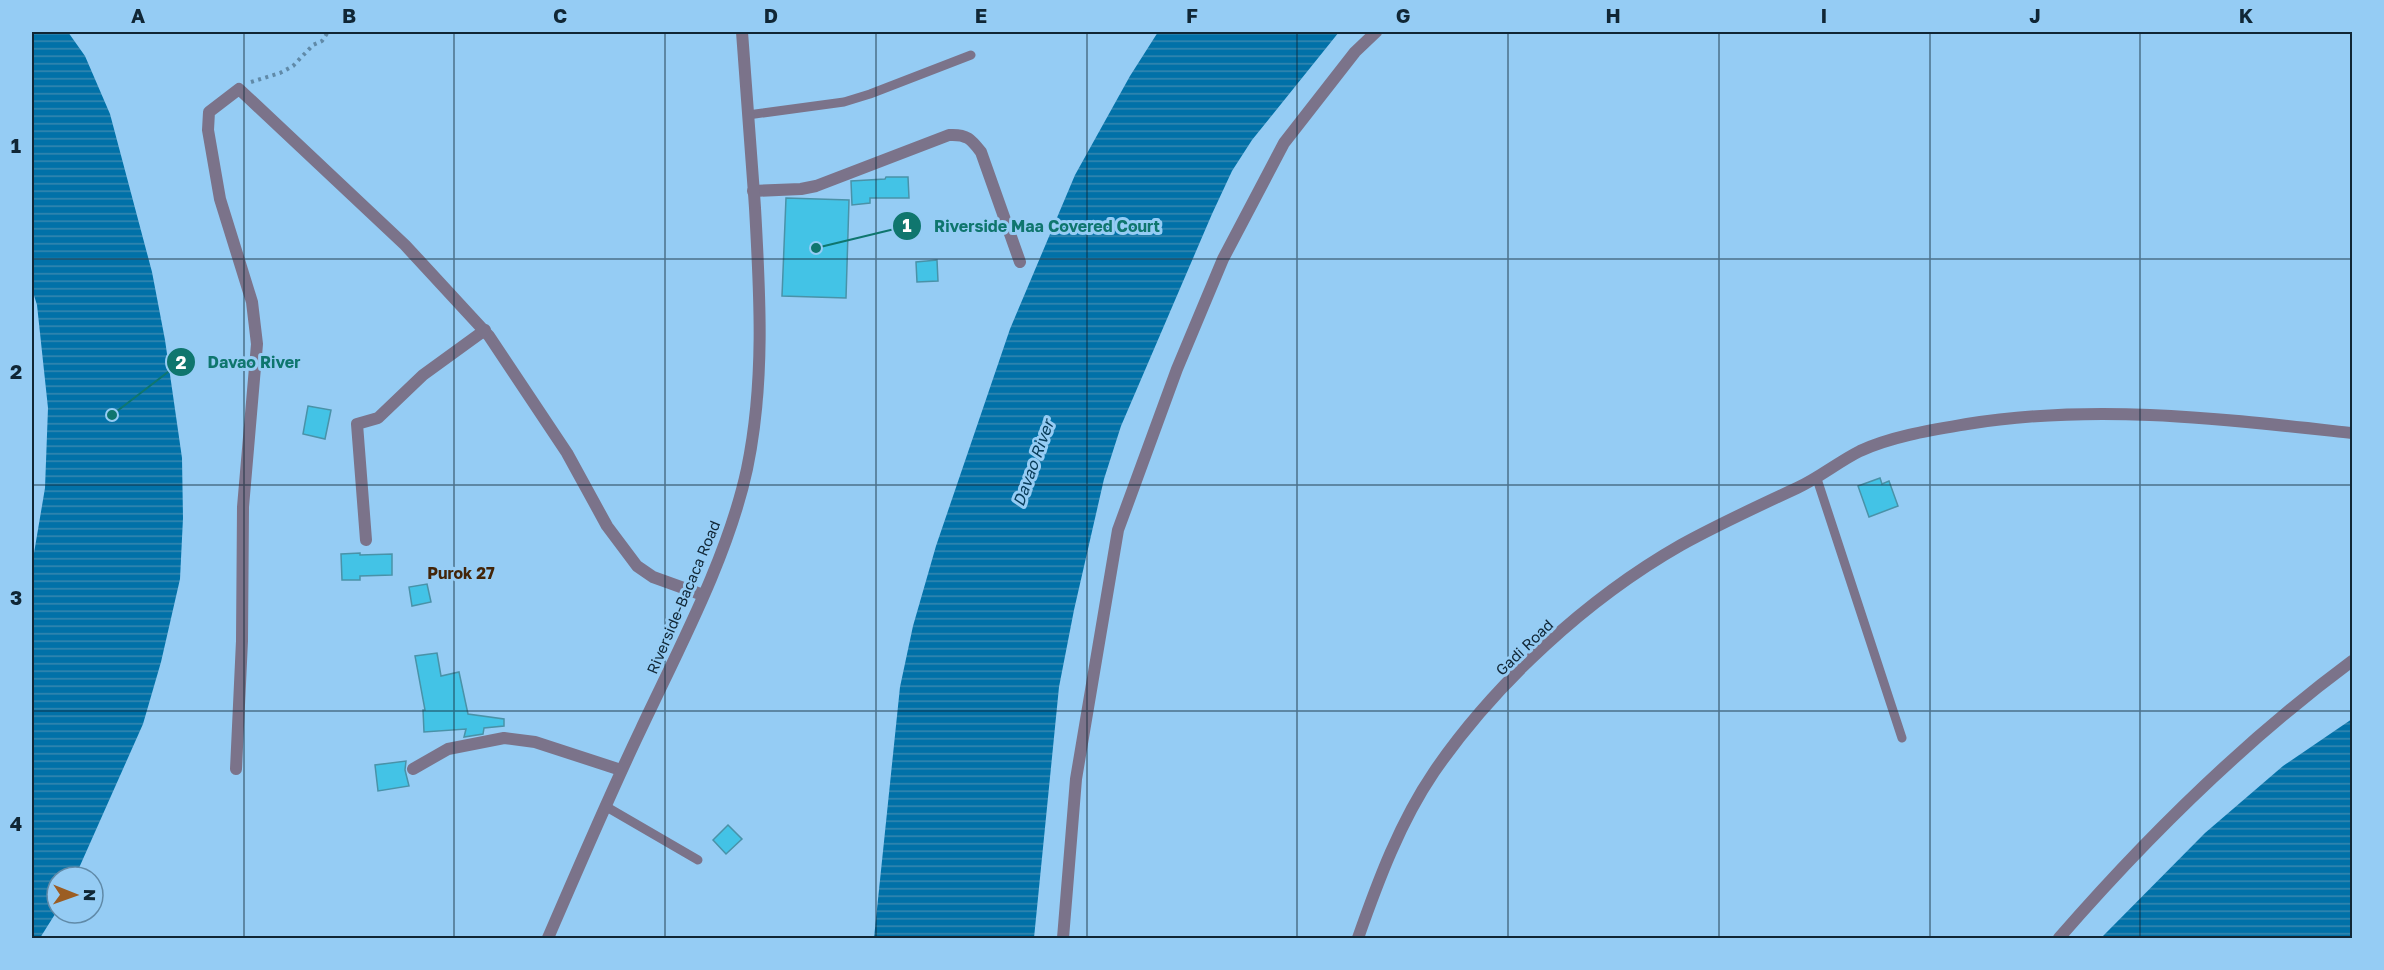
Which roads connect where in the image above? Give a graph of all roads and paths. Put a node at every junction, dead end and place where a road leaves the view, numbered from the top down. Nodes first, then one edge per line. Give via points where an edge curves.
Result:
1 (328, 32) edge
2 (742, 32) edge
3 (1376, 32) edge
4 (971, 55) dead end
5 (239, 89) junction
6 (748, 115) junction
7 (753, 191) junction
8 (1020, 262) dead end
9 (485, 330) junction
10 (2352, 433) edge
11 (1816, 479) junction
12 (366, 540) dead end
13 (703, 595) junction
14 (2352, 661) edge
15 (1902, 738) dead end
16 (236, 769) dead end
17 (413, 769) dead end
18 (621, 770) junction
19 (606, 806) junction
20 (698, 860) dead end
21 (548, 939) edge
22 (1063, 939) edge
23 (1358, 939) edge
24 (2059, 939) edge

1 - 5 path via 293,66
2 - 6 street, Riverside-Bacaca Road
3 - 22 street via 1355,52 1284,142 1222,259 1118,530 1076,779
4 - 6 lane via 844,102
5 - 9 street via 405,245
5 - 16 street via 209,112 208,130 220,199 252,302 257,344 243,507
6 - 7 street, Riverside-Bacaca Road
7 - 8 street via 816,186 949,135 961,134 970,137 981,152
7 - 13 street, Riverside-Bacaca Road via 759,266 756,418 747,470 731,525
9 - 12 street via 423,375 378,418 357,424
9 - 13 street via 567,453 607,526 637,566 663,581
10 - 11 street, Gadi Road via 2159,414 2019,417 1899,438 1862,450
11 - 15 lane
11 - 23 street, Gadi Road via 1679,546 1585,612 1532,658 1480,713 1434,772 1397,837
13 - 18 street, Riverside-Bacaca Road
14 - 24 street via 2207,783
17 - 18 street via 448,749 504,738 536,742
18 - 19 street, Riverside-Bacaca Road
19 - 20 lane
19 - 21 street, Riverside-Bacaca Road

